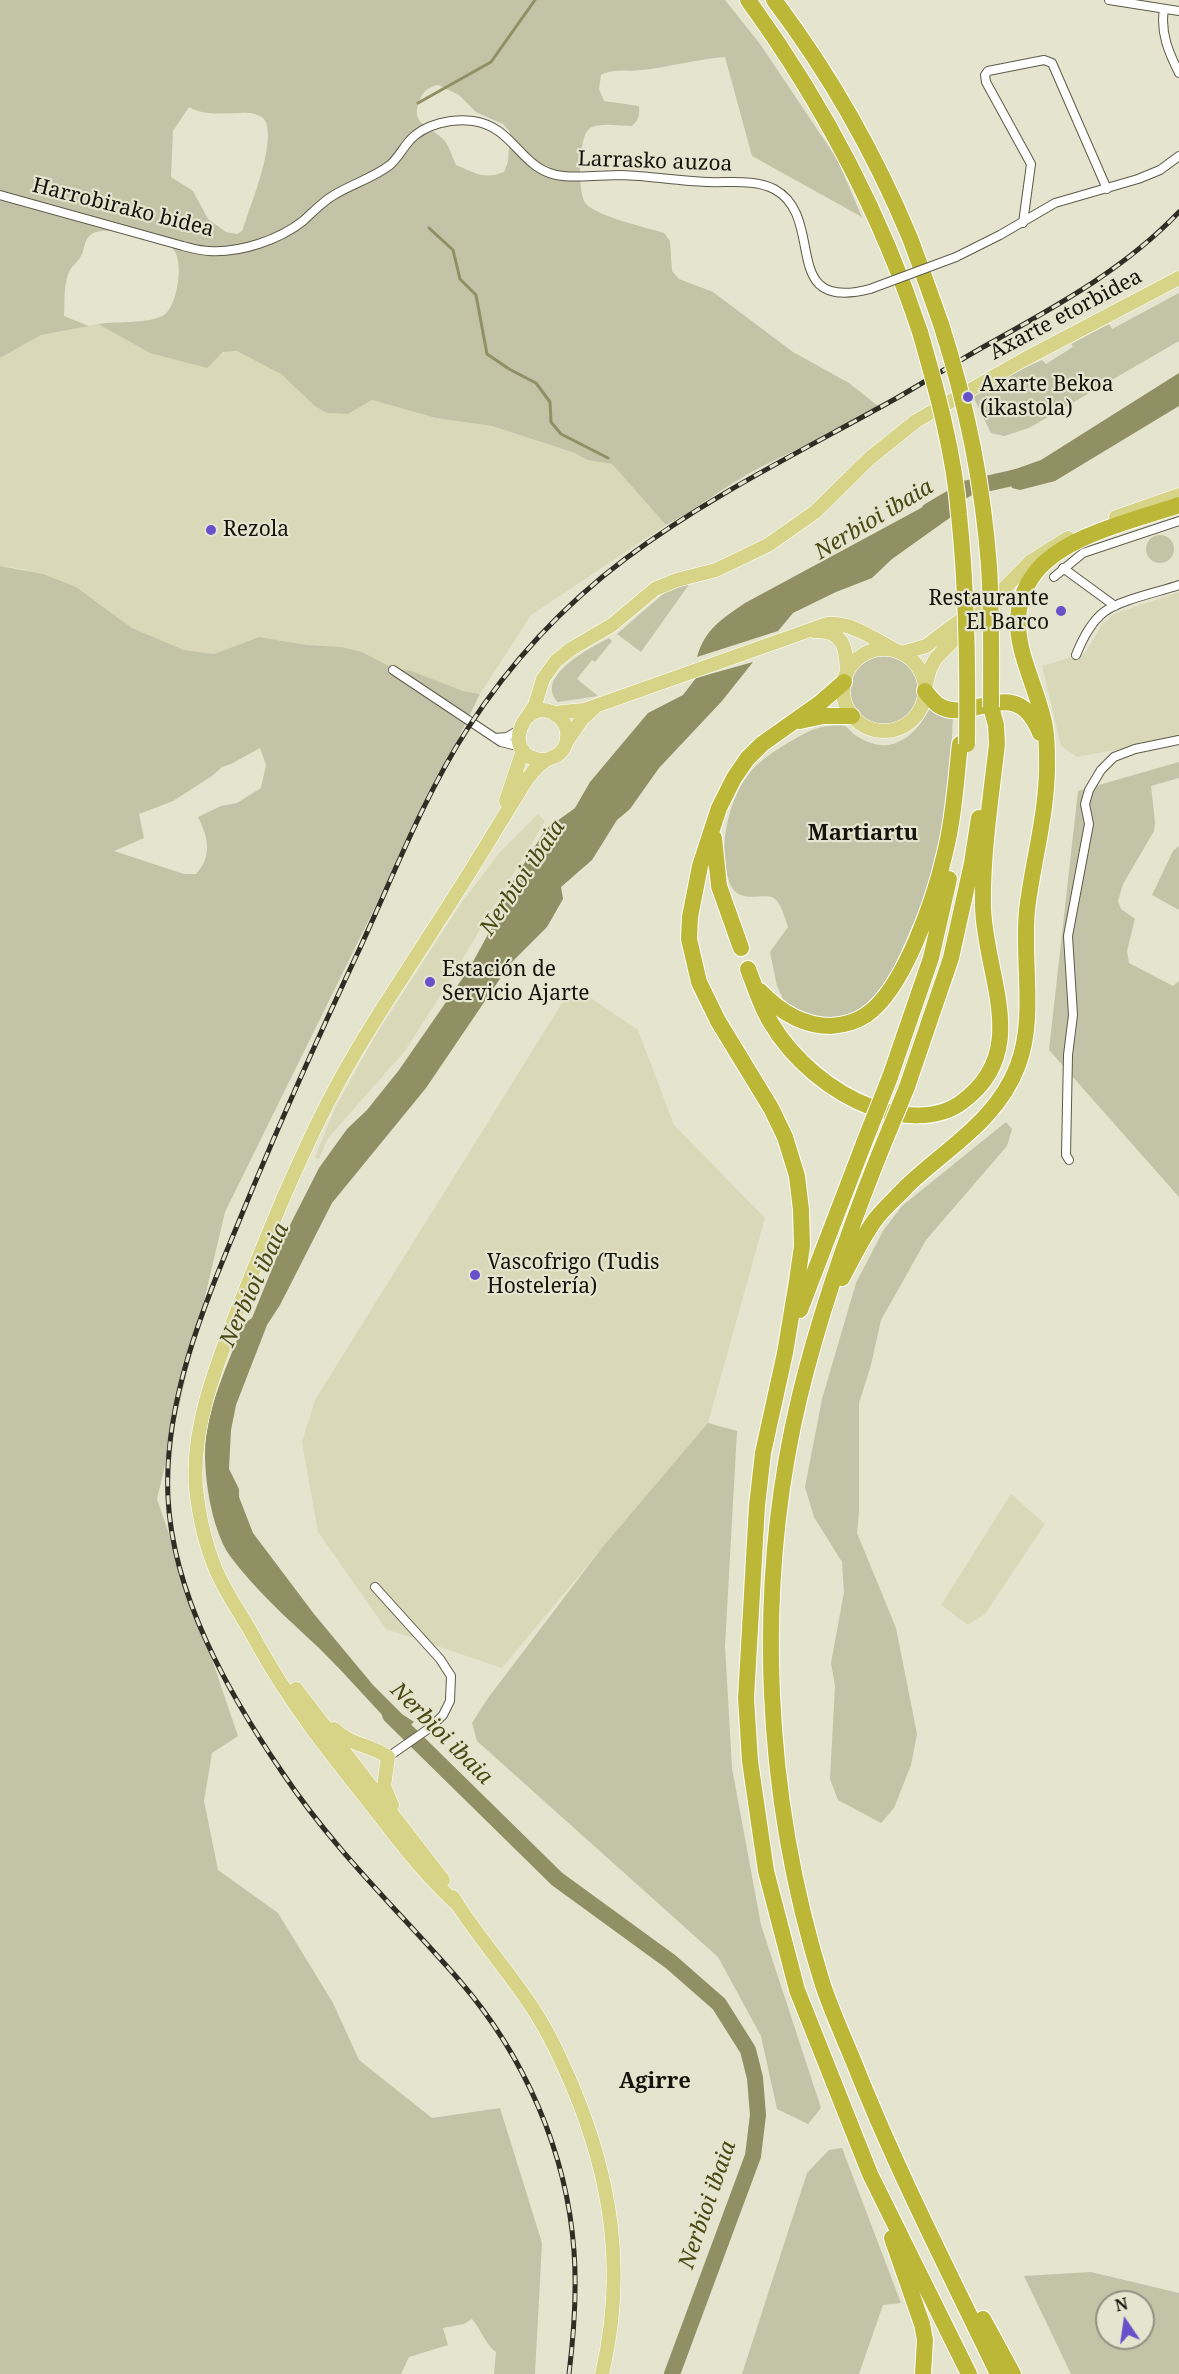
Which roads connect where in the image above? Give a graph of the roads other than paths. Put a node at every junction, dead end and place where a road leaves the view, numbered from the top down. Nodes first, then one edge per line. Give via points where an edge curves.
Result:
1 (748, 0) edge
2 (774, 0) edge
3 (1109, 0) edge
4 (1164, 9) junction
5 (1179, 11) edge
6 (1179, 73) edge
7 (1179, 156) edge
8 (1107, 189) junction
9 (0, 195) edge
10 (302, 221) joint
11 (1023, 223) junction
12 (1179, 278) edge
13 (1179, 495) edge
14 (1179, 505) edge
15 (1179, 521) edge
16 (1063, 568) junction
17 (1054, 577) dead end
18 (1179, 585) edge
19 (999, 592) junction
20 (1115, 606) junction
21 (803, 632) junction
22 (899, 652) junction
23 (1076, 655) dead end
24 (393, 670) dead end
25 (845, 677) junction
26 (539, 690) junction
27 (925, 690) junction
28 (609, 700) junction
29 (551, 712) junction
30 (528, 716) junction
31 (852, 716) junction
32 (793, 722) junction
33 (519, 730) junction
34 (492, 737) junction
35 (1179, 740) edge
36 (567, 741) junction
37 (964, 744) junction
38 (992, 744) junction
39 (522, 748) junction
40 (1046, 748) junction
41 (546, 760) junction
42 (714, 825) junction
43 (491, 836) junction
44 (741, 948) dead end
45 (1069, 1160) dead end
46 (824, 1310) junction
47 (785, 1353) junction
48 (375, 1587) dead end
49 (257, 1643) junction
50 (283, 1672) junction
51 (301, 1711) junction
52 (373, 1750) junction
53 (387, 1763) junction
54 (360, 1774) junction
55 (396, 1836) junction
56 (432, 1864) junction
57 (458, 1905) junction
58 (870, 2174) junction
59 (945, 2264) junction
60 (602, 2374) edge
61 (923, 2374) edge
62 (969, 2374) edge
63 (998, 2374) edge
64 (1013, 2374) edge

1 - 37 highway, bridge via 802,79 847,156 878,219 920,332 942,417 959,514 968,676 963,692
2 - 38 highway, bridge via 832,83 870,155 909,237 941,324 964,409 983,509 992,634
3 - 4 street
4 - 5 street
4 - 6 street via 1164,38
7 - 8 street via 1160,170
8 - 11 street via 1055,203
8 - 11 street via 1052,63 1044,60 988,71 986,82 1031,164
9 - 10 street, Harrobirako bidea via 209,251 253,244 286,232
10 - 11 street, Larrasko auzoa, bridge via 326,200 381,171 423,130 451,121 470,121 504,134 528,161 561,176 621,175 757,183 773,188 794,207 800,220 807,263 815,279 837,294 870,289 956,257
12 - 26 main road, Axarte etorbidea via 1023,360 910,426 797,526 768,545 727,566 655,589 612,625 564,654 546,674
13 - 19 main road via 1063,540 1030,562
14 - 40 highway via 1060,551 1030,581 1020,607 1018,638 1044,723
15 - 16 street via 1083,553
16 - 17 street
16 - 20 street
18 - 20 street
19 - 22 main road via 933,641 916,650
19 - 27 main road via 936,658
20 - 23 street via 1095,622
21 - 22 main road via 840,624
21 - 25 main road via 824,631 840,639 846,652
21 - 28 main road
22 - 25 main road via 868,652 852,664
22 - 27 main road via 918,667
24 - 34 street
25 - 31 main road via 844,700
25 - 32 highway via 820,703
26 - 29 main road via 542,704
26 - 30 main road
27 - 31 main road via 920,710 898,729 878,731
27 - 40 highway via 938,705 956,710 996,702 1020,707 1037,726
28 - 29 main road via 584,710
28 - 36 main road via 585,715
29 - 30 main road via 538,711
29 - 36 main road via 565,725
30 - 33 main road
31 - 32 highway
32 - 42 highway via 747,759 725,794
33 - 34 street via 502,739
33 - 39 main road
34 - 39 street
35 - 45 street via 1114,757 1101,770 1085,804 1089,824 1068,936 1073,987 1068,1055
36 - 41 main road via 559,754
37 - 38 highway via 936,888 906,962 874,1009 857,1020 838,1025 794,1019 759,990 750,972 770,1022 788,1048 826,1082 883,1111 938,1113 957,1106 978,1090 993,1069 1001,1032 983,908
37 - 47 highway, bridge via 954,854 931,958
38 - 46 highway, bridge via 951,958 907,1087 845,1241
39 - 41 main road via 532,757
39 - 43 main road
40 - 46 highway via 1045,796 1027,910 1027,1020 1019,1064 1010,1084 982,1122 875,1220
41 - 43 main road via 532,773
42 - 44 highway via 719,886
42 - 47 highway via 693,894 689,939 694,966 708,1002 777,1119 797,1176 802,1246
43 - 49 main road via 322,1112 256,1264 209,1394 197,1448 199,1511 215,1568
46 - 59 highway via 799,1399 776,1539 771,1642 777,1763 792,1868 823,1984 878,2123
47 - 58 highway via 756,1506 746,1698 750,1761 766,1871 797,1990
48 - 53 street via 451,1676 450,1701 443,1714
49 - 50 main road
49 - 51 main road
50 - 52 main road via 334,1730
50 - 54 main road
51 - 54 main road via 351,1770
51 - 55 main road
52 - 53 main road via 380,1751
52 - 54 main road via 364,1755
53 - 54 main road via 378,1776
53 - 56 main road via 386,1793 427,1849
54 - 55 main road
54 - 56 main road
55 - 57 main road
56 - 57 main road
57 - 60 main road via 548,2032 596,2148 611,2219 615,2277 612,2330
58 - 61 highway via 922,2324
58 - 62 highway
59 - 63 highway
59 - 64 highway via 963,2282

